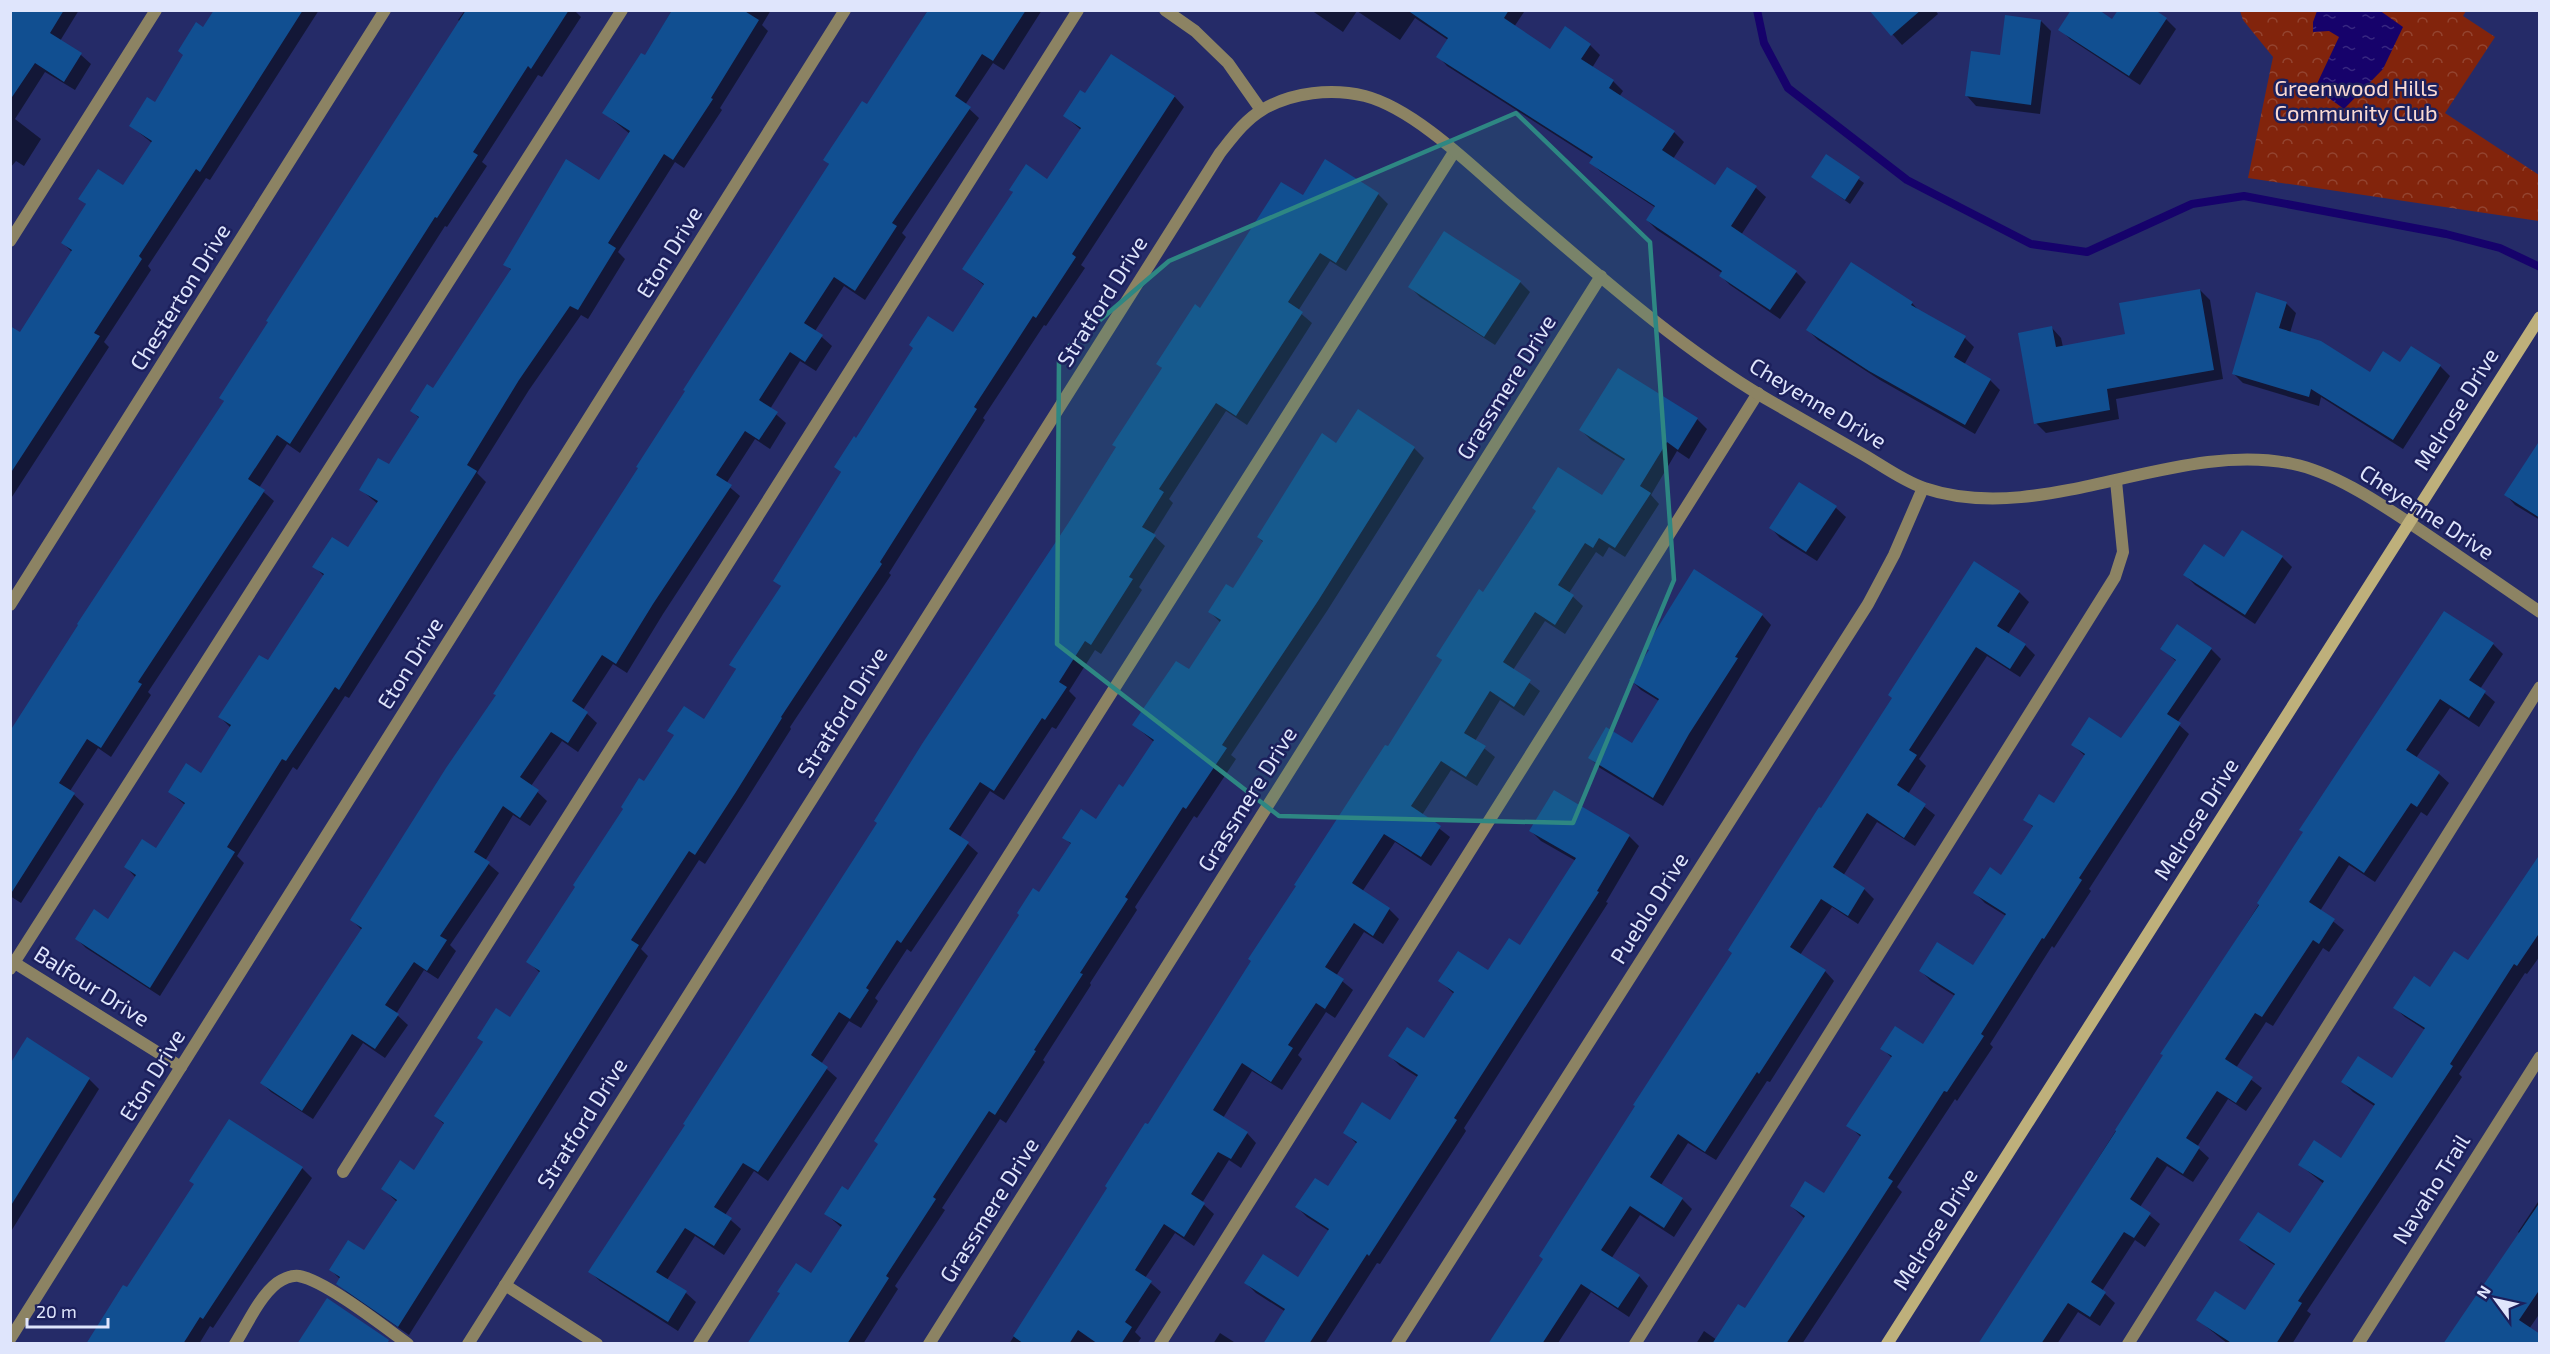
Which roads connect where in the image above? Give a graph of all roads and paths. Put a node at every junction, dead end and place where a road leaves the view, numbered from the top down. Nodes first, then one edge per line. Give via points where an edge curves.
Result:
1 (156, 10) edge
2 (385, 10) edge
3 (621, 10) edge
4 (845, 10) edge
5 (1078, 10) edge
6 (1165, 10) edge
7 (1261, 110) junction
8 (1454, 152) junction
9 (10, 241) edge
10 (1600, 276) junction
11 (2540, 317) edge
12 (1758, 393) junction
13 (2116, 481) junction
14 (1923, 488) junction
15 (2409, 522) junction
16 (10, 605) edge
17 (2540, 612) edge
18 (2540, 687) edge
19 (12, 964) edge
20 (2540, 1057) edge
21 (182, 1067) junction
22 (343, 1172) dead end
23 (505, 1285) junction
24 (10, 1339) edge
25 (236, 1344) edge
26 (408, 1344) edge
27 (468, 1344) edge
28 (597, 1344) edge
29 (699, 1344) edge
30 (929, 1344) edge
31 (1160, 1344) edge
32 (1397, 1344) edge
33 (1635, 1344) edge
34 (1887, 1344) edge
35 (2128, 1344) edge
36 (2358, 1344) edge

1 - 9 street
2 - 16 street, Chesterton Drive
3 - 19 street
4 - 21 street, Eton Drive
5 - 22 street
6 - 7 street via 1195,31 1228,63
7 - 8 street, Cheyenne Drive via 1295,96 1331,92 1368,97 1410,116
7 - 23 street, Stratford Drive via 1220,153
8 - 10 street, Cheyenne Drive
8 - 29 street
10 - 12 street, Cheyenne Drive via 1689,346
10 - 30 street, Grassmere Drive
11 - 15 street, Melrose Drive
12 - 14 street, Cheyenne Drive
12 - 31 street
13 - 14 street, Cheyenne Drive via 2024,497 1965,497
13 - 15 street, Cheyenne Drive via 2195,464 2244,460 2294,464 2341,482
13 - 33 street via 2123,552 2115,577
14 - 32 street, Pueblo Drive via 1868,603
15 - 17 street, Cheyenne Drive
15 - 34 street, Melrose Drive
18 - 35 street
19 - 21 street, Balfour Drive
20 - 36 street, Navaho Trail
21 - 24 street, Eton Drive
23 - 27 street, Stratford Drive
23 - 28 street
25 - 26 street via 276,1284 298,1276 321,1285

